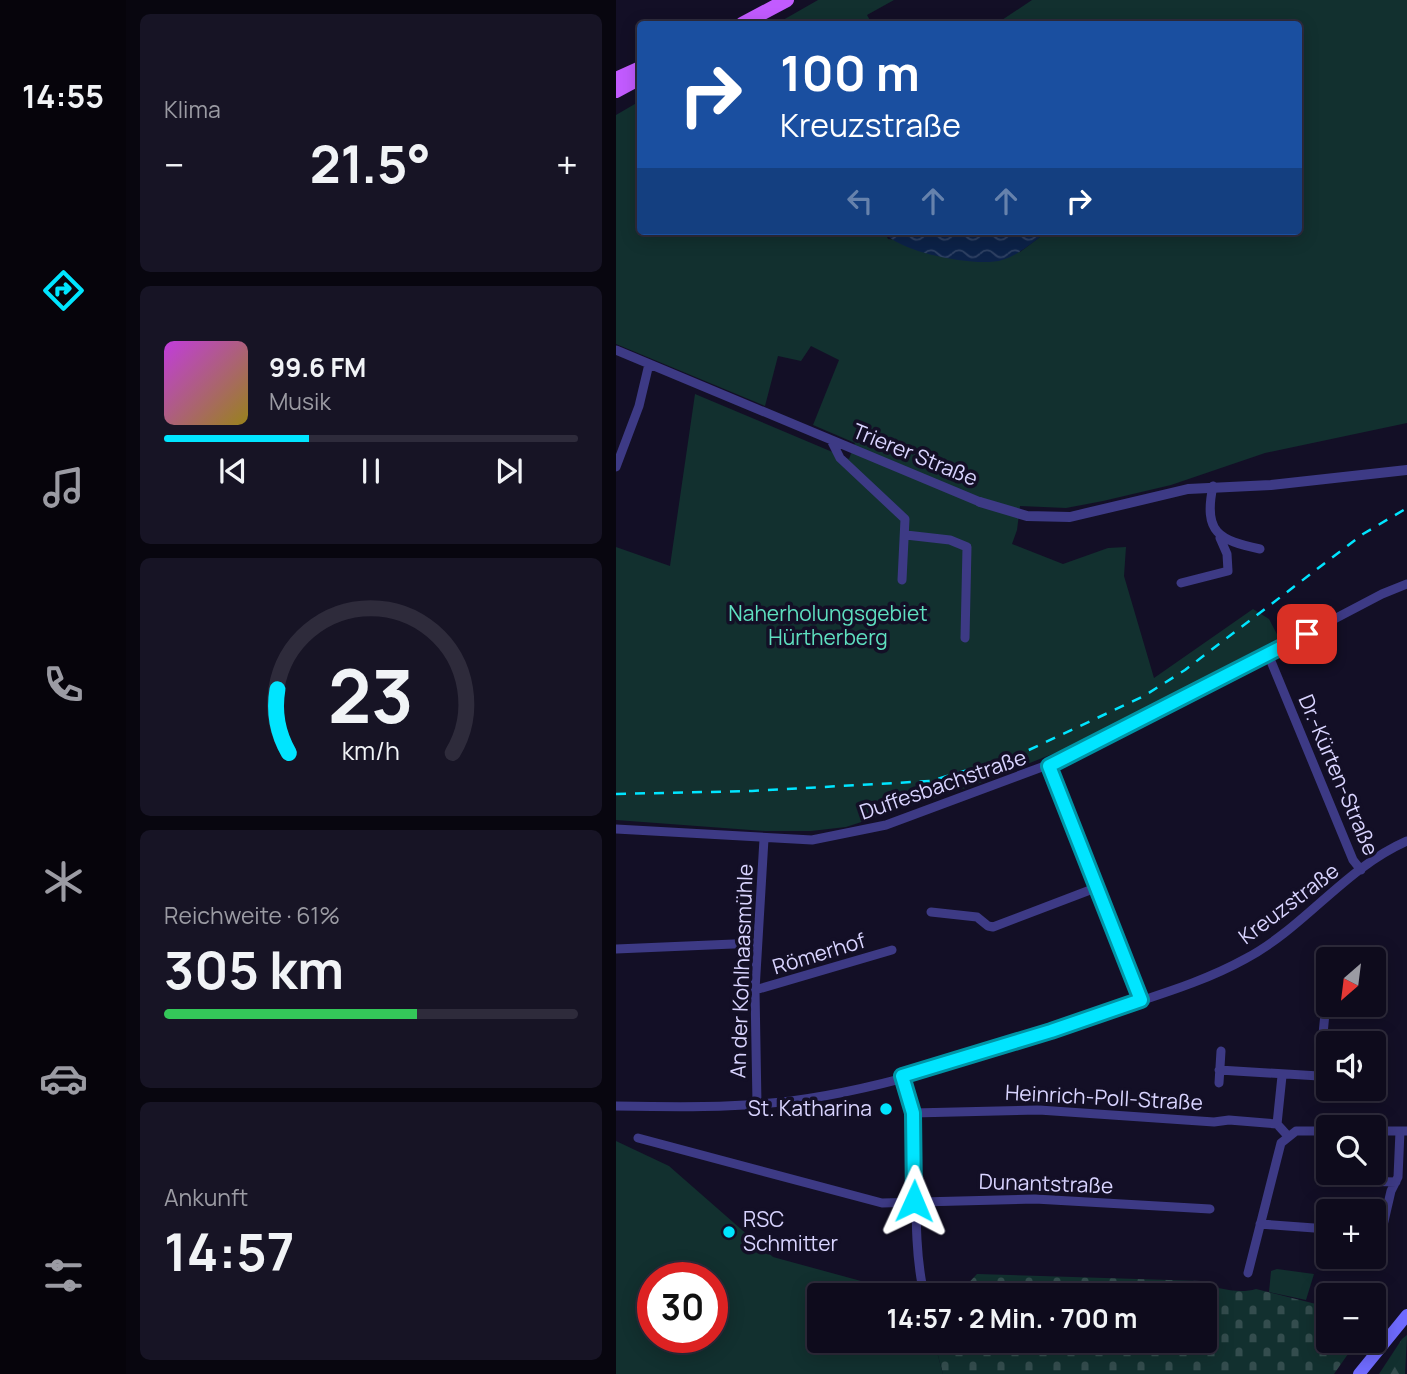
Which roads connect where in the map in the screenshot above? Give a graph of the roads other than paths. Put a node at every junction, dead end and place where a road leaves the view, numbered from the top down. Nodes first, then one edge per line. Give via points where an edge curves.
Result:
1 (787, 0) edge
2 (748, 21) edge
3 (637, 69) edge
4 (616, 79) edge
5 (637, 80) edge
6 (616, 91) edge
7 (616, 350) edge
8 (649, 364) junction
9 (832, 442) junction
10 (616, 467) edge
11 (1407, 470) edge
12 (1213, 486) junction
13 (980, 502) joint
14 (906, 535) junction
15 (1220, 538) junction
16 (1260, 549) dead end
17 (902, 580) dead end
18 (1181, 583) dead end
19 (1407, 584) edge
20 (965, 638) dead end
21 (1268, 654) junction
22 (1049, 766) junction
23 (616, 829) edge
24 (764, 839) junction
25 (1407, 841) edge
26 (1361, 870) junction
27 (1098, 887) junction
28 (931, 912) dead end
29 (757, 943) junction
30 (616, 949) edge
31 (892, 950) dead end
32 (755, 990) junction
33 (1141, 1000) junction
34 (1325, 1017) edge
35 (1221, 1051) dead end
36 (1219, 1070) junction
37 (902, 1076) junction
38 (1282, 1076) junction
39 (1219, 1083) dead end
40 (757, 1104) junction
41 (616, 1106) edge
42 (913, 1113) junction
43 (1277, 1124) junction
44 (1316, 1131) edge
45 (1386, 1131) edge
46 (1404, 1131) edge
47 (1287, 1135) junction
48 (638, 1138) dead end
49 (1386, 1182) edge
50 (1396, 1182) junction
51 (914, 1201) junction
52 (1386, 1207) edge
53 (1210, 1209) dead end
54 (1260, 1224) junction
55 (1316, 1228) edge
56 (1248, 1273) dead end
57 (922, 1283) edge
58 (1407, 1315) edge
59 (1359, 1374) edge

1 - 2 main road
3 - 4 main road
5 - 6 main road
7 - 8 street, Trierer Straße
8 - 9 street, Trierer Straße
8 - 10 street
9 - 13 street, Trierer Straße
9 - 14 street via 840,458 898,509 905,519
11 - 12 street, Trierer Straße via 1271,485
12 - 13 street, Trierer Straße via 1070,517 1027,516
12 - 15 street via 1210,510
14 - 17 street
14 - 20 street via 950,540 967,547
15 - 16 street
15 - 18 street via 1228,571
19 - 21 street, Duffesbachstraße
21 - 22 street, Duffesbachstraße
21 - 26 street, Dr.-Kürten-Straße
22 - 24 street, Duffesbachstraße via 847,835
22 - 27 street
23 - 24 street, Duffesbachstraße
24 - 29 street, An der Kohlhaasmühle
25 - 26 street, Kreuzstraße
26 - 33 street, Kreuzstraße via 1246,959 1197,982
27 - 28 street via 993,927 977,917
27 - 33 street
29 - 30 street
29 - 32 street, An der Kohlhaasmühle
31 - 32 street, Römerhof
32 - 40 street, An der Kohlhaasmühle
33 - 37 street, Kreuzstraße
34 - 38 street via 1319,1076
35 - 36 street
36 - 38 street
36 - 39 street
37 - 40 street, Kreuzstraße via 828,1094
37 - 42 street
38 - 43 street
40 - 41 street, Kreuzstraße
42 - 43 street, Heinrich-Poll-Straße via 1027,1110
42 - 51 street
43 - 47 street
44 - 47 street
45 - 46 street
46 - 50 street
47 - 54 street
48 - 51 street, Dunantstraße via 867,1200
49 - 50 street
50 - 52 street
51 - 53 street, Dunantstraße via 1035,1199
51 - 57 street
54 - 55 street
54 - 56 street
58 - 59 main road

